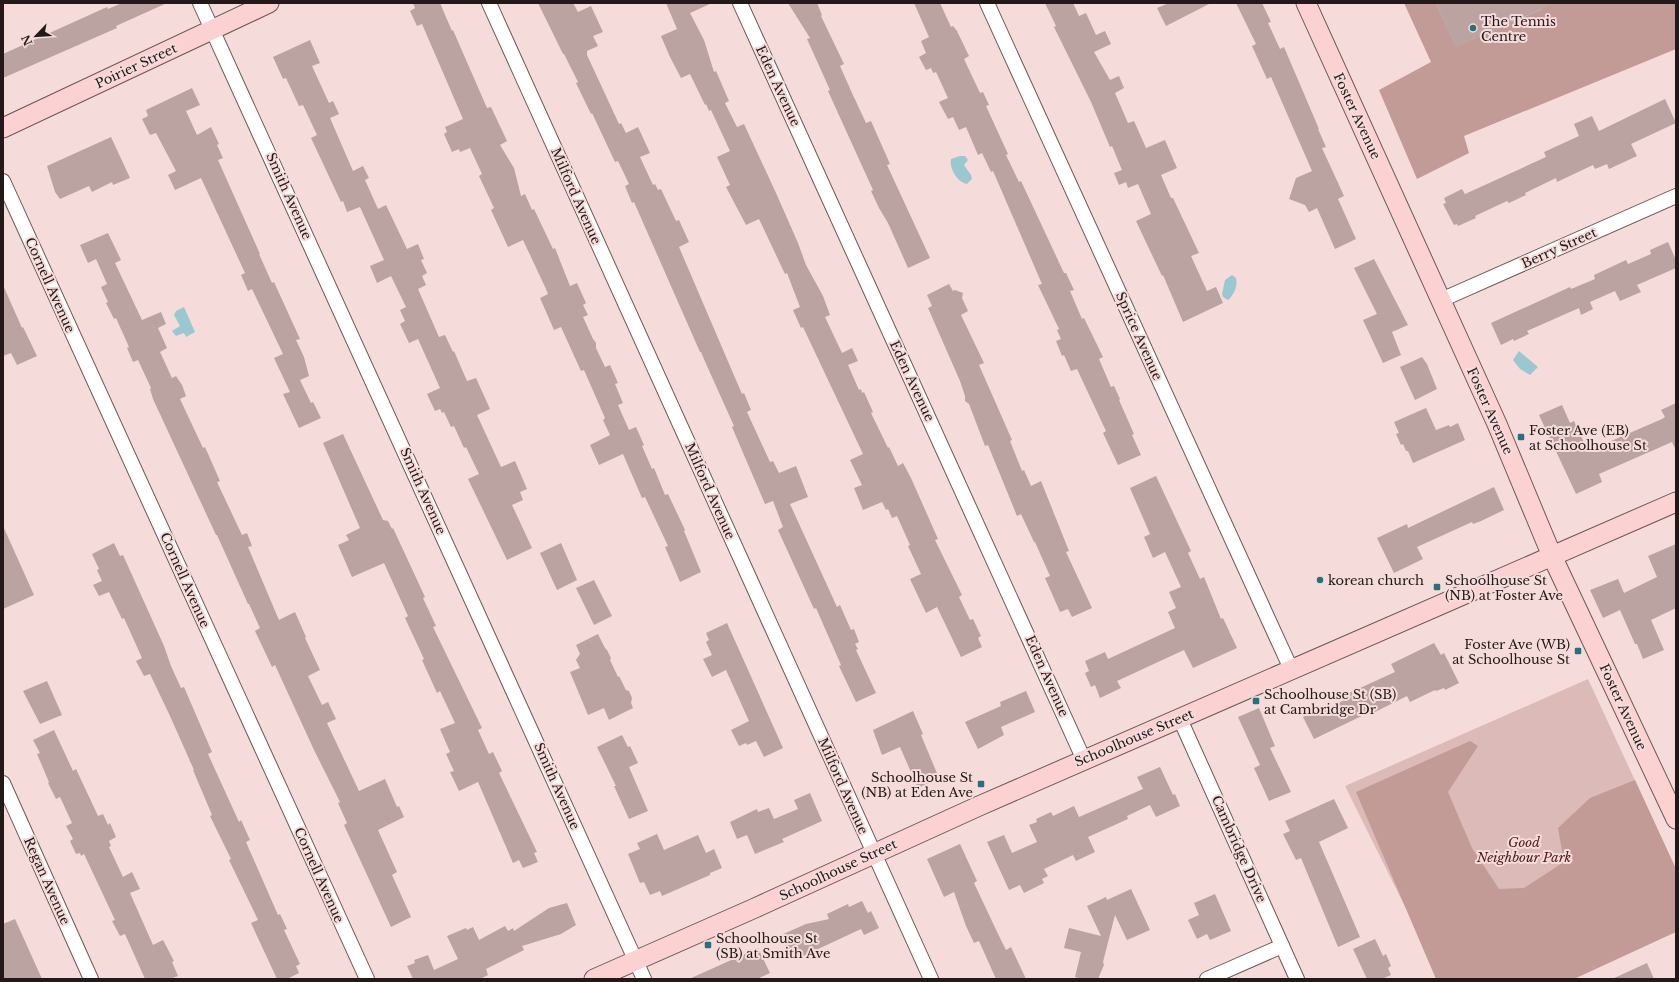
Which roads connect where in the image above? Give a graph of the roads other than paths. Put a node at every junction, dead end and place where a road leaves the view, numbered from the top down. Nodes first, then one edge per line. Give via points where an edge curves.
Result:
1 (200, 3) edge
2 (269, 3) edge
3 (489, 3) edge
4 (740, 3) edge
5 (987, 3) edge
6 (1306, 3) edge
7 (212, 30) junction
8 (3, 128) edge
9 (3, 181) edge
10 (1676, 196) edge
11 (1441, 300) junction
12 (1676, 502) edge
13 (1552, 556) junction
14 (1291, 669) junction
15 (1180, 719) junction
16 (1084, 760) junction
17 (3, 783) edge
18 (1676, 819) edge
19 (873, 853) junction
20 (1282, 946) junction
21 (636, 960) junction
22 (91, 979) edge
23 (367, 979) edge
24 (594, 979) edge
25 (644, 979) edge
26 (931, 979) edge
27 (1207, 979) edge
28 (1297, 979) edge

1 - 7 street, Smith Avenue
2 - 7 street, Poirier Street
3 - 19 street, Milford Avenue
4 - 16 street, Eden Avenue
5 - 14 street, Sprice Avenue
6 - 11 street, Foster Avenue
7 - 8 street, Poirier Street
7 - 21 street, Smith Avenue
9 - 23 street, Cornell Avenue
10 - 11 street, Berry Street
11 - 13 street, Foster Avenue via 1497,424
12 - 13 street, Schoolhouse Street
13 - 14 street, Schoolhouse Street
13 - 18 street, Foster Avenue
14 - 15 street, Schoolhouse Street
15 - 16 street, Schoolhouse Street
15 - 20 street, Cambridge Drive
16 - 19 street, Schoolhouse Street
17 - 22 street, Regan Avenue
19 - 21 street, Schoolhouse Street
19 - 26 street, Milford Avenue
20 - 27 street
20 - 28 street, Cambridge Drive
21 - 24 street, Schoolhouse Street
21 - 25 street, Smith Avenue

